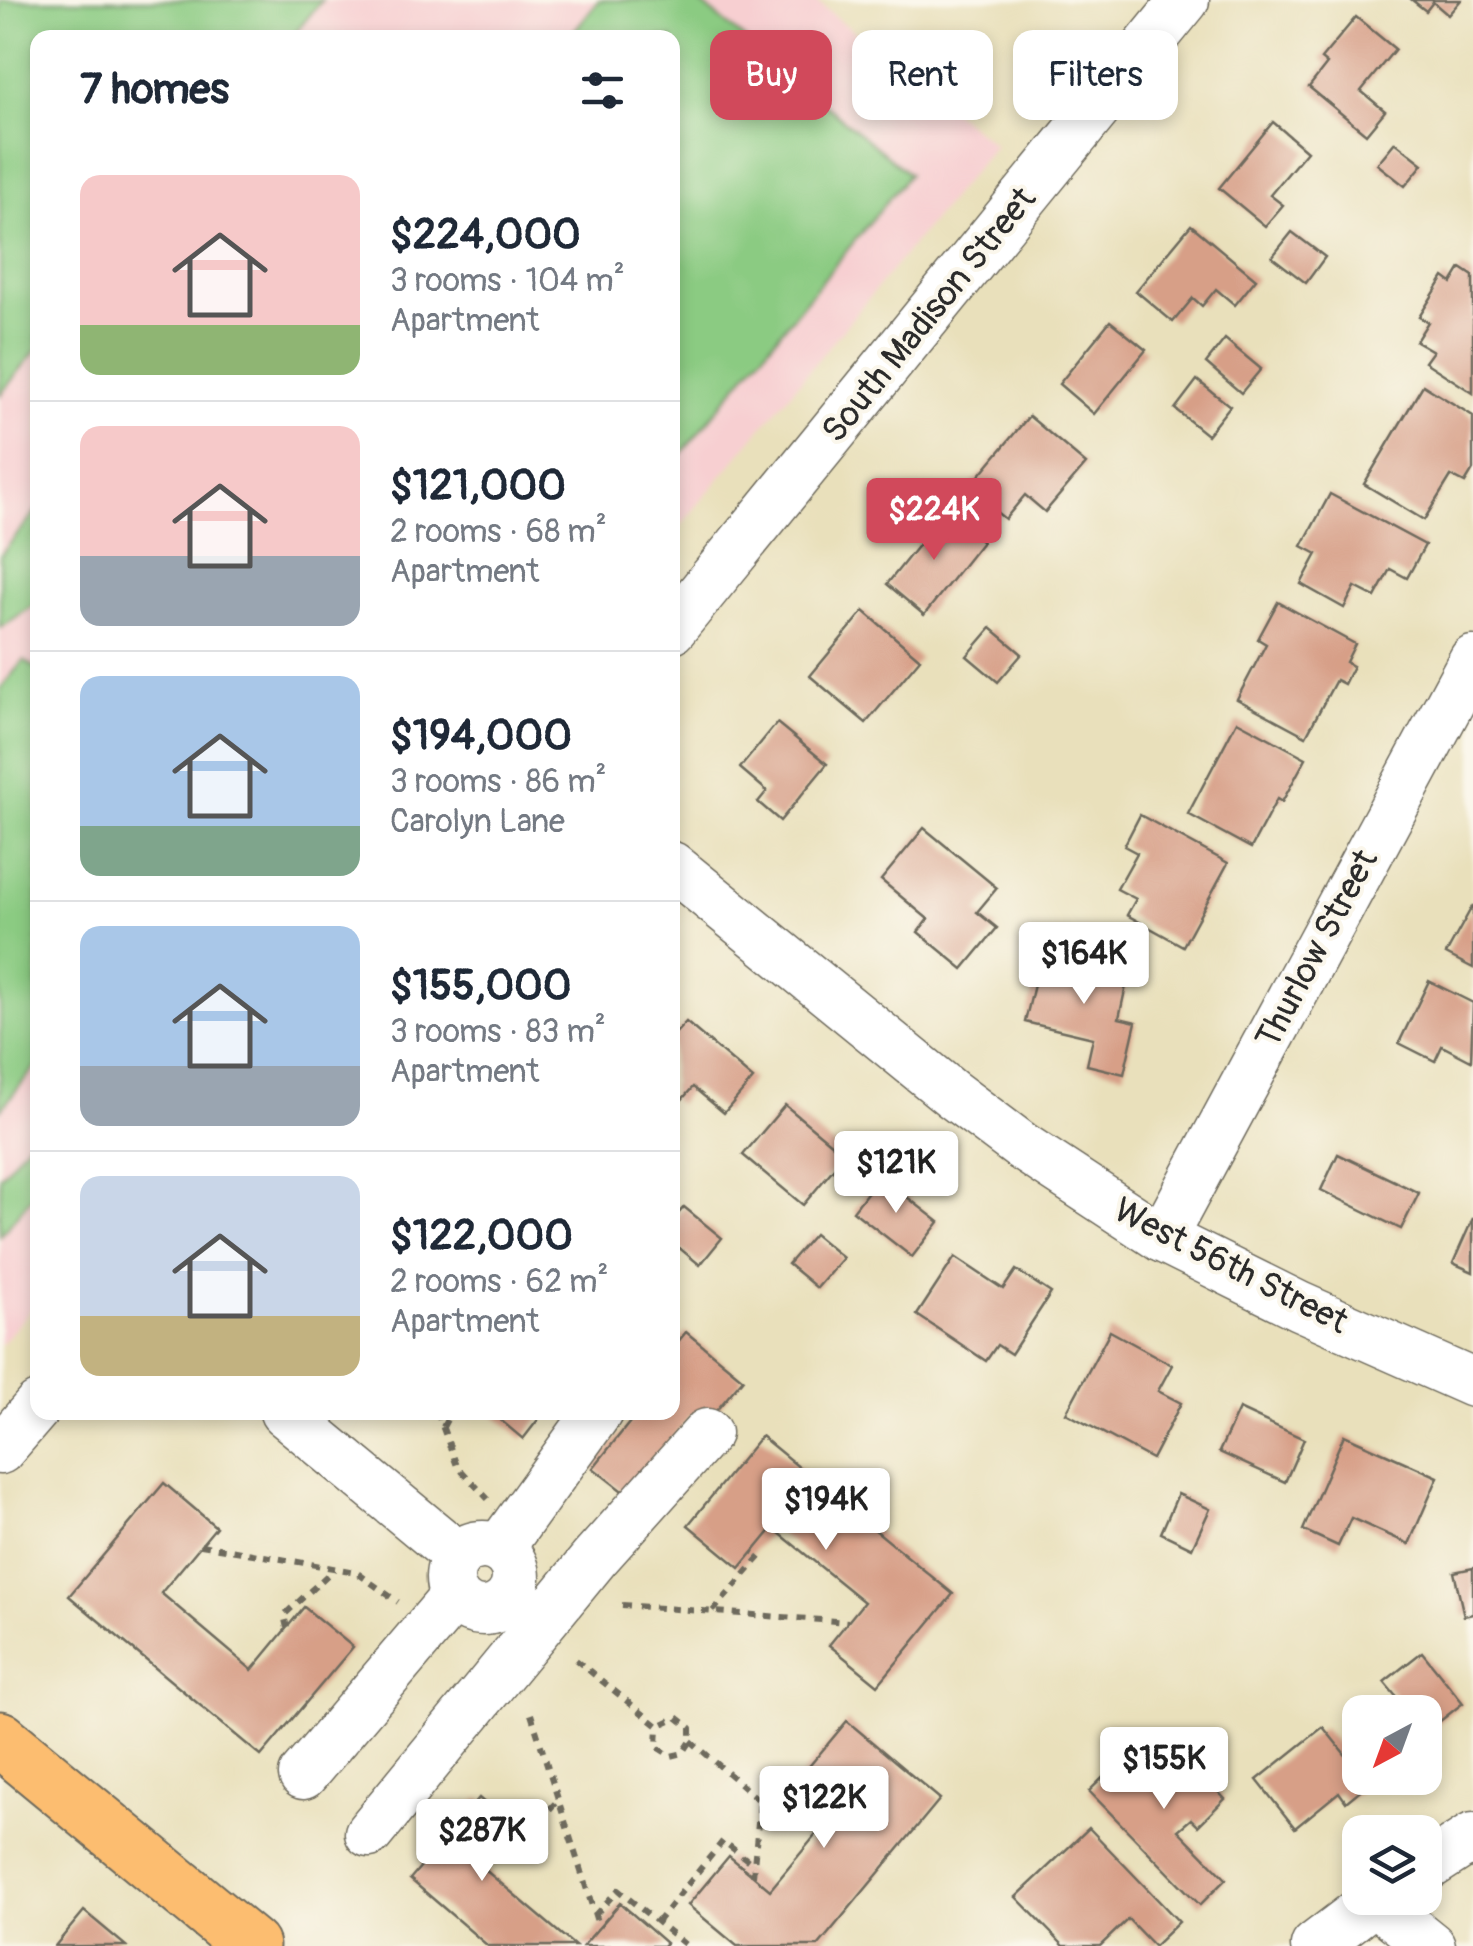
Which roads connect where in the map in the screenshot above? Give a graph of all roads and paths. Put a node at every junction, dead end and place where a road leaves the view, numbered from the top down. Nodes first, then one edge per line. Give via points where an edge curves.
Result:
1 (1185, 0) edge
2 (680, 619) edge
3 (1473, 660) edge
4 (680, 873) edge
5 (1162, 1238) junction
6 (1473, 1383) edge
7 (30, 1415) edge
8 (294, 1420) edge
9 (439, 1420) edge
10 (446, 1420) edge
11 (591, 1420) edge
12 (442, 1428) junction
13 (708, 1433) dead end
14 (0, 1450) edge
15 (489, 1500) dead end
16 (201, 1545) dead end
17 (754, 1552) dead end
18 (471, 1567) junction
19 (335, 1568) junction
20 (622, 1605) dead end
21 (404, 1606) dead end
22 (526, 1611) junction
23 (712, 1612) junction
24 (848, 1622) dead end
25 (287, 1628) dead end
26 (576, 1660) dead end
27 (531, 1714) dead end
28 (658, 1726) junction
29 (0, 1738) edge
30 (691, 1741) junction
31 (303, 1775) dead end
32 (816, 1788) dead end
33 (558, 1799) junction
34 (760, 1801) junction
35 (370, 1834) dead end
36 (1473, 1837) edge
37 (504, 1846) dead end
38 (1442, 1857) edge
39 (754, 1865) junction
40 (754, 1876) dead end
41 (595, 1915) junction
42 (1355, 1915) edge
43 (1395, 1915) edge
44 (658, 1922) junction
45 (599, 1928) dead end
46 (250, 1946) edge
47 (687, 1946) edge
48 (1315, 1946) edge
49 (1431, 1946) edge

1 - 2 street, South Madison Street
3 - 5 street, Thurlow Street
4 - 5 street, West 56th Street via 1020,1146
5 - 6 street, West 56th Street
7 - 14 street
8 - 18 street
9 - 12 path
10 - 12 path
11 - 18 street
12 - 15 path via 458,1466
13 - 22 street via 594,1560
16 - 19 path
17 - 23 path via 760,1556
18 - 22 street via 462,1604 482,1612 502,1606
18 - 31 street
19 - 21 path via 356,1572
19 - 25 path via 284,1614
20 - 23 path
22 - 35 street
23 - 24 path
26 - 28 path
27 - 33 path
28 - 30 path via 677,1717 691,1728
28 - 30 path via 657,1747 671,1756
29 - 46 main road
30 - 34 path
32 - 34 path
33 - 37 path via 513,1849
33 - 41 path
34 - 39 path
36 - 38 street
39 - 40 path
39 - 44 path via 723,1841
41 - 44 path via 618,1890
41 - 45 path
42 - 48 street
43 - 49 street
44 - 47 path

